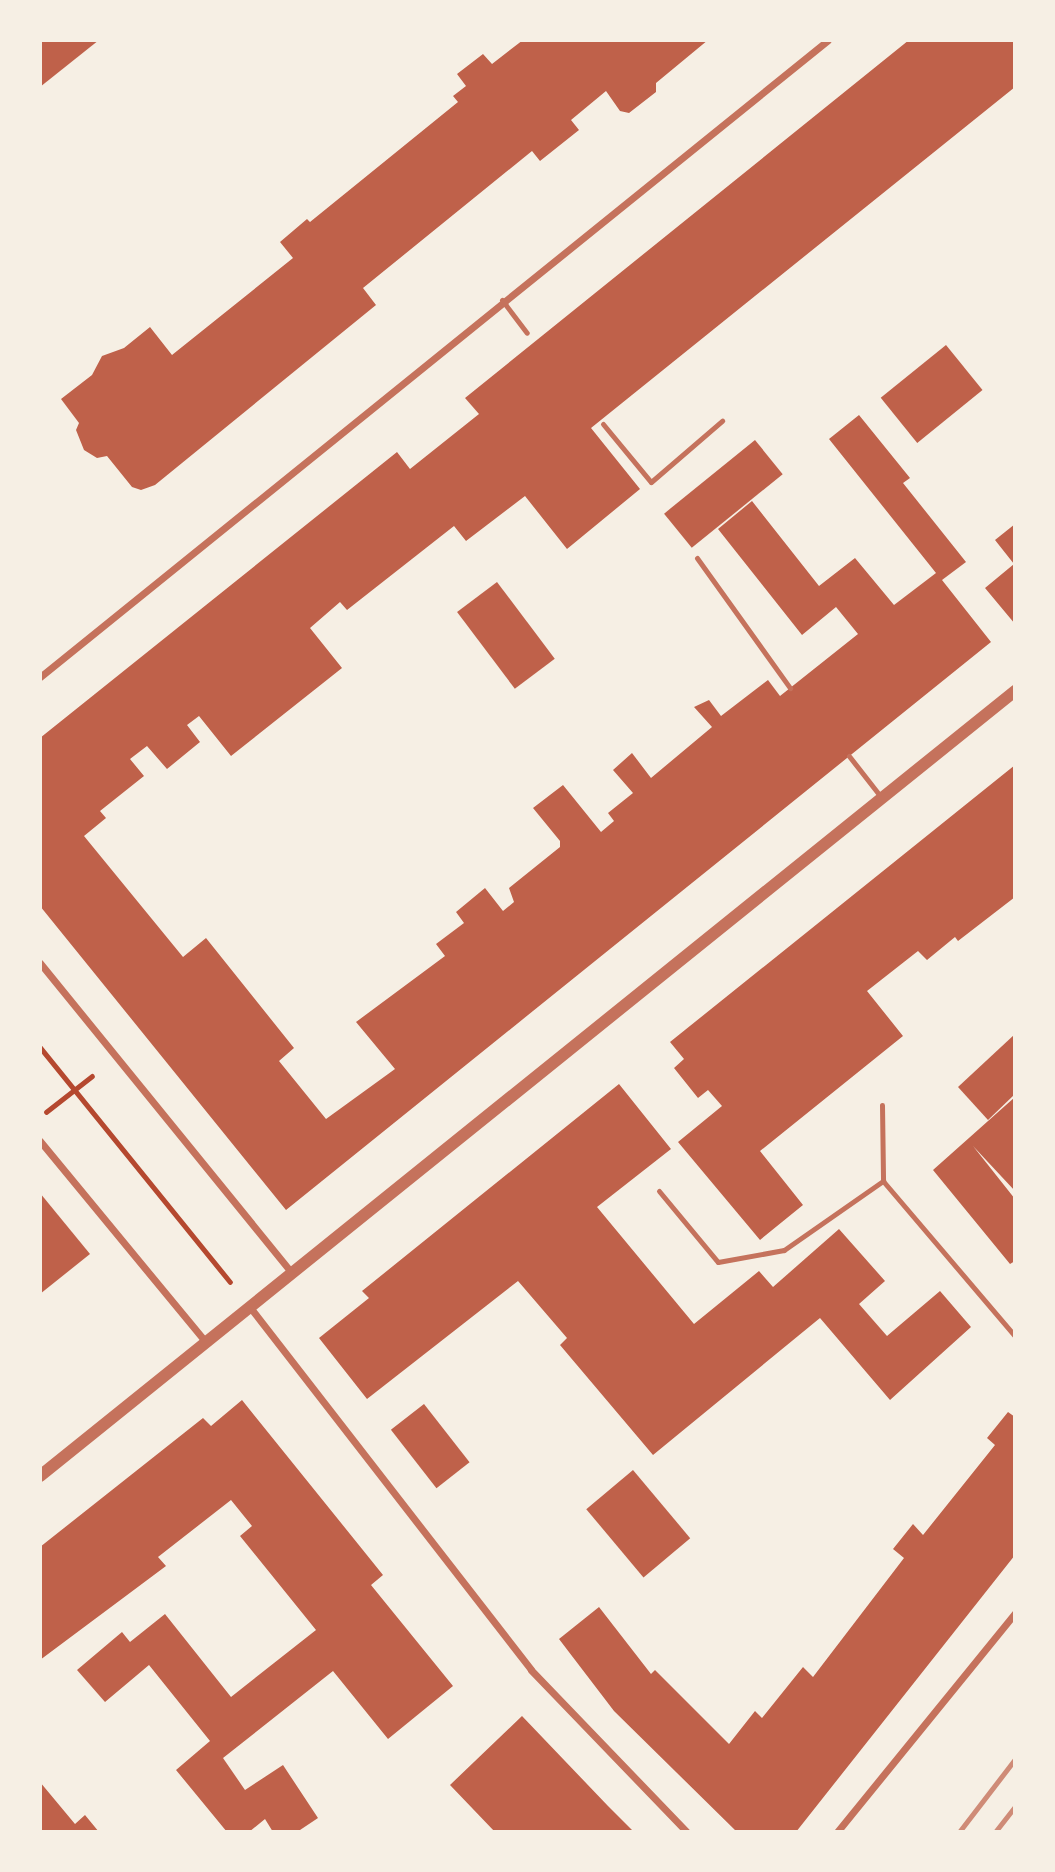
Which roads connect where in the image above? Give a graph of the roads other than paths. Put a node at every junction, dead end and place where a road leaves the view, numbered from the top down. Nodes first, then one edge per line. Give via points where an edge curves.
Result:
1 (828, 40) edge
2 (502, 300) junction
3 (527, 333) dead end
4 (722, 421) dead end
5 (603, 424) dead end
6 (697, 558) dead end
7 (40, 677) edge
8 (790, 688) dead end
9 (1015, 691) edge
10 (849, 756) dead end
11 (881, 797) junction
12 (40, 963) edge
13 (882, 1105) dead end
14 (40, 1141) edge
15 (883, 1181) junction
16 (659, 1191) dead end
17 (290, 1271) junction
18 (248, 1305) junction
19 (1015, 1336) edge
20 (205, 1341) junction
21 (40, 1476) edge
22 (1015, 1613) edge
23 (687, 1832) edge
24 (837, 1832) edge

1 - 2 street
2 - 3 lane
2 - 7 street
4 - 5 lane via 651,482
6 - 8 lane
9 - 11 street
10 - 11 lane
11 - 17 street
12 - 17 street
13 - 15 lane
14 - 20 street
15 - 16 lane via 784,1250 718,1262
15 - 19 lane
17 - 18 street
18 - 20 street
18 - 23 street via 531,1670
20 - 21 street
22 - 24 street

